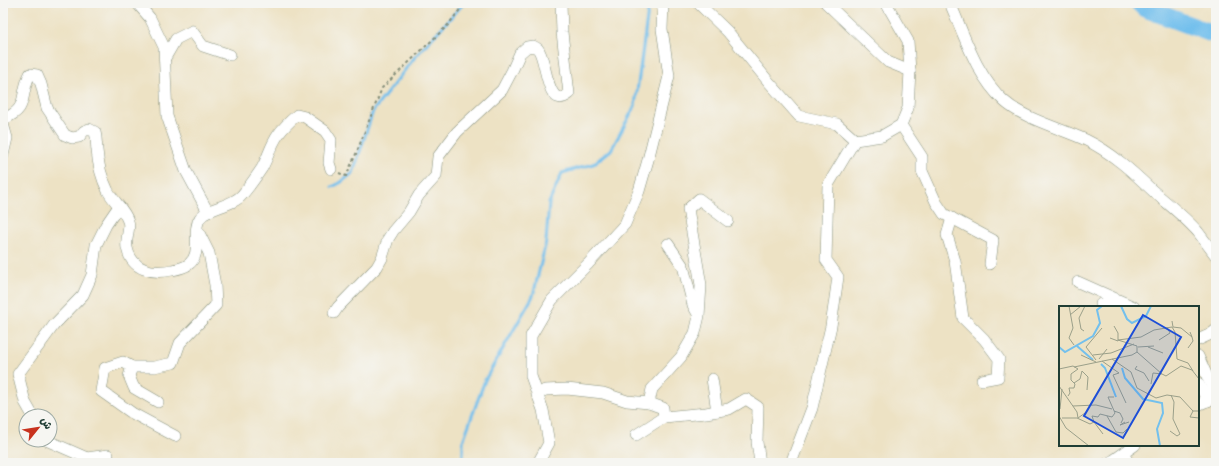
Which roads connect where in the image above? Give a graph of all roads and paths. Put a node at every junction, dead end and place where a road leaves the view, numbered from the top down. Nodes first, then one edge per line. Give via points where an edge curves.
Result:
1 (137, 3) edge
2 (465, 3) edge
3 (561, 3) edge
4 (663, 3) edge
5 (698, 3) edge
6 (826, 3) edge
7 (886, 3) edge
8 (950, 3) edge
9 (230, 55) dead end
10 (165, 59) junction
11 (910, 71) junction
12 (3, 119) edge
13 (3, 124) edge
14 (901, 125) junction
15 (855, 140) junction
16 (3, 155) edge
17 (331, 169) joint
18 (119, 206) junction
19 (208, 212) junction
20 (952, 218) junction
21 (728, 221) dead end
22 (197, 230) junction
23 (668, 244) dead end
24 (1216, 256) edge
25 (990, 264) dead end
26 (1078, 282) dead end
27 (1101, 304) dead end
28 (1114, 306) edge
29 (1132, 306) edge
30 (334, 313) dead end
31 (699, 316) junction
32 (1216, 330) edge
33 (1199, 340) edge
34 (1199, 360) edge
35 (132, 367) junction
36 (712, 379) dead end
37 (982, 380) dead end
38 (1199, 384) edge
39 (537, 395) junction
40 (1210, 400) edge
41 (158, 402) dead end
42 (649, 403) junction
43 (28, 408) edge
44 (717, 411) junction
45 (664, 417) junction
46 (636, 435) dead end
47 (175, 436) dead end
48 (58, 445) edge
49 (1134, 446) edge
50 (108, 455) dead end
51 (1126, 458) edge
52 (538, 463) edge
53 (760, 463) edge
54 (791, 463) edge
55 (1108, 463) edge

1 - 10 street via 150,18 164,47
2 - 17 path via 448,25 382,88 346,176
3 - 30 street via 569,94 557,97 552,92 538,49 533,46 520,52 502,90 457,132 438,157 436,176 393,231 377,267
4 - 39 street via 662,29 669,76 639,191 625,224 552,300 531,336 530,376
5 - 15 street via 728,32 799,116 837,124
6 - 11 street via 888,62
7 - 11 street via 908,41
8 - 24 street via 970,52 1003,100 1016,111 1086,140 1108,152 1189,223
9 - 10 street via 203,46 192,31 176,39
10 - 19 street via 167,116 186,171
11 - 14 street via 908,108
12 - 18 street via 14,115 20,108 30,74 37,75 47,108 65,135 72,138 79,137 89,129 95,132 103,178 113,200
13 - 16 street via 7,138
14 - 15 street via 882,136
14 - 20 street via 922,157 922,171 936,202 944,214
15 - 54 street via 828,185 826,260 838,277 831,326 812,408
17 - 19 street via 330,140 325,132 305,117 297,115 278,136 261,168 241,196 223,207
18 - 22 street via 129,224 126,247 131,260 145,270 168,271 182,269 189,264 195,254
18 - 43 street via 96,245 92,275 82,295 54,325 18,374
19 - 22 street via 199,219
20 - 25 street via 993,240
20 - 37 street via 947,234 955,261 962,318 984,339 999,359 998,377
21 - 31 street via 699,199 688,209 702,285
22 - 35 street via 209,253 216,285 216,305 180,343 173,363 154,367
23 - 31 street via 683,266 693,305
26 - 29 street
27 - 28 street
31 - 42 street via 695,333 681,357 652,389
32 - 33 street
34 - 40 street
35 - 41 street via 129,376 134,388
35 - 47 street via 123,362 105,368 101,391 132,414
36 - 44 street
38 - 40 street
39 - 42 street via 545,390 566,389 603,393 627,401
39 - 52 street via 543,410 549,443
42 - 45 street via 663,408
44 - 45 street
44 - 53 street via 729,409 746,400 758,407 757,442
45 - 46 street
48 - 50 street via 87,458
49 - 51 street
51 - 55 street

